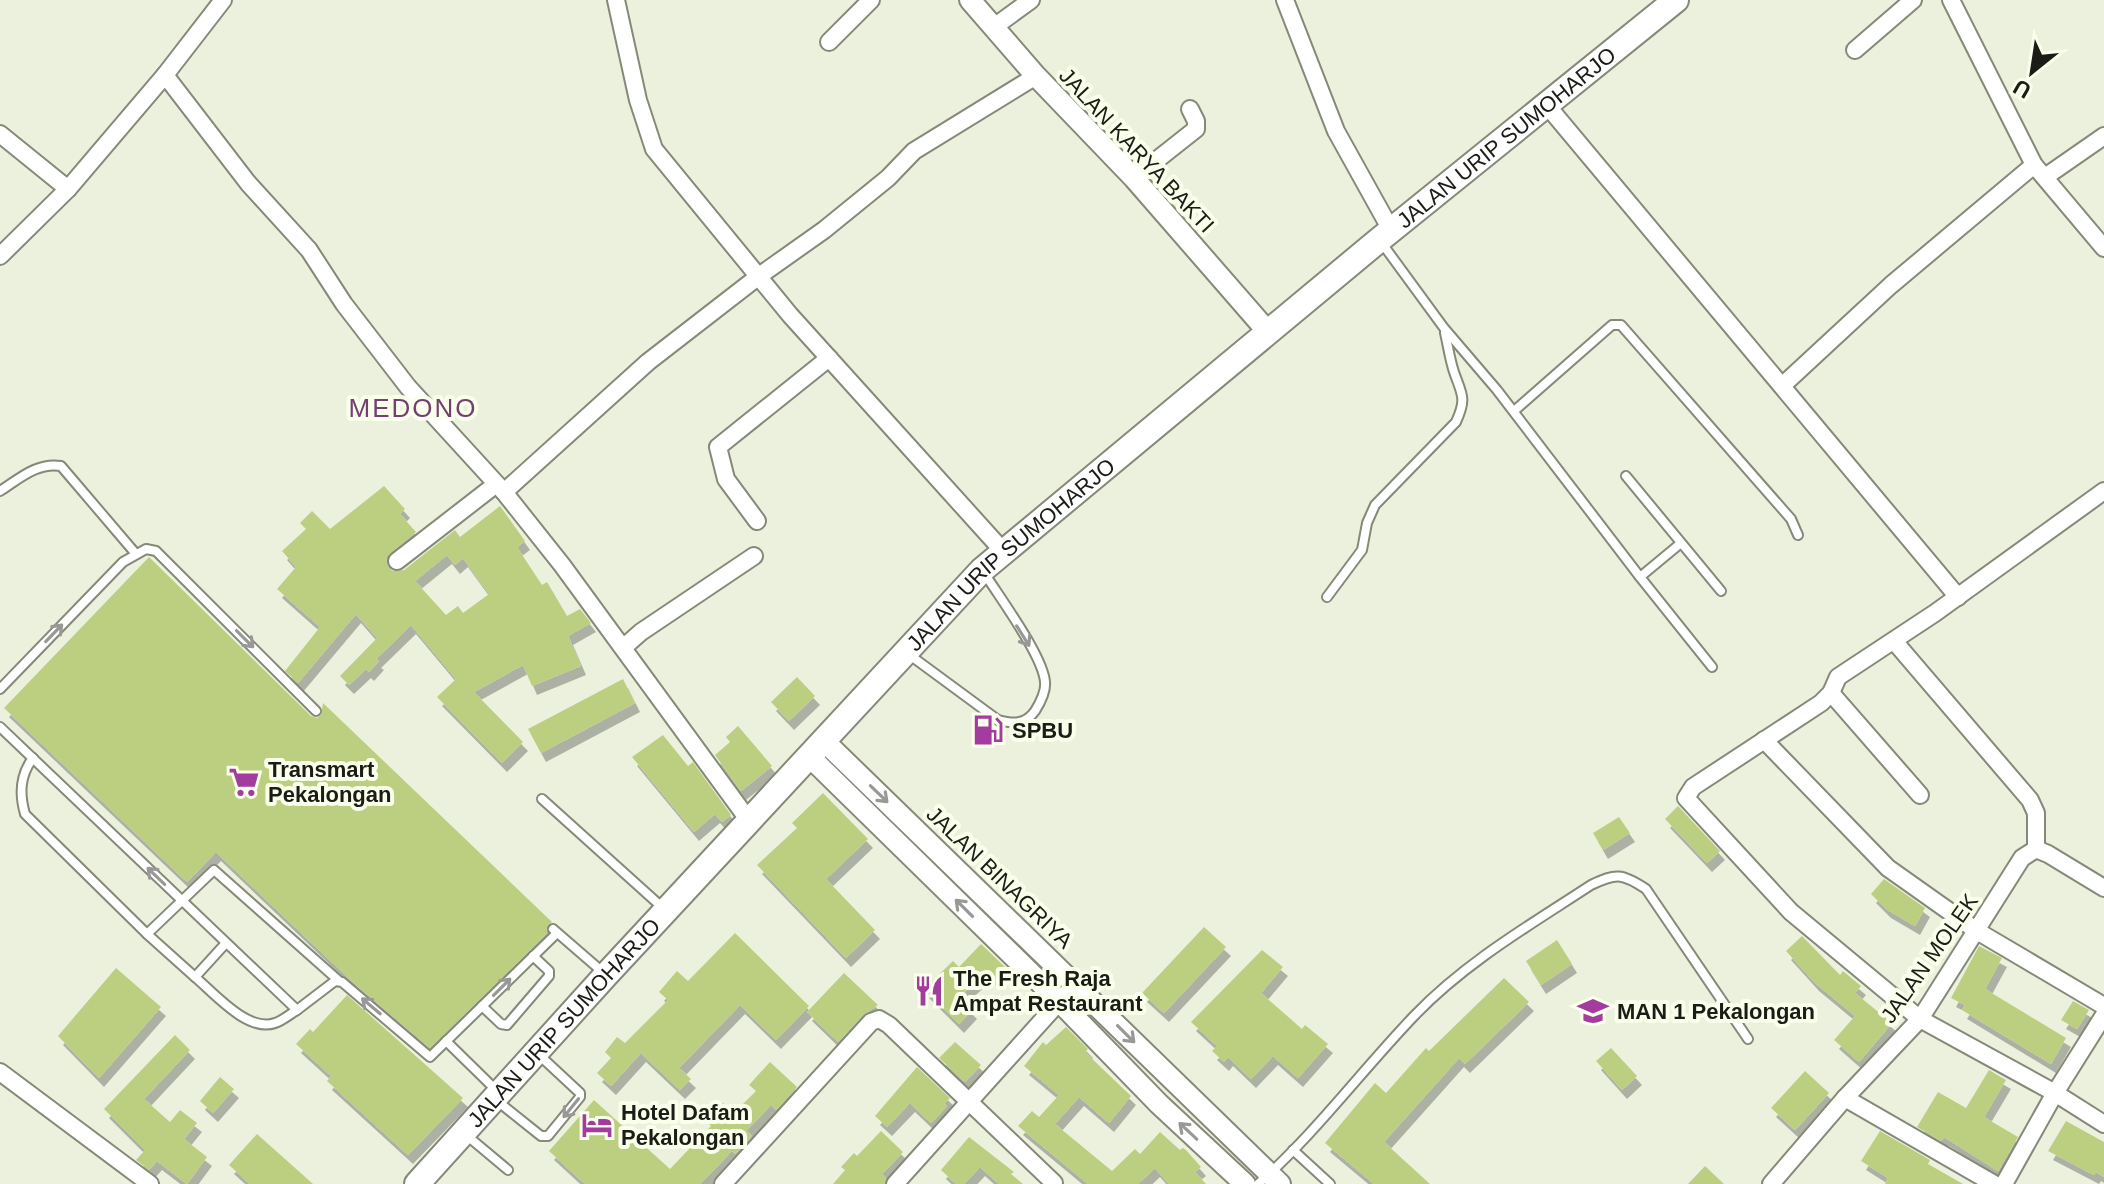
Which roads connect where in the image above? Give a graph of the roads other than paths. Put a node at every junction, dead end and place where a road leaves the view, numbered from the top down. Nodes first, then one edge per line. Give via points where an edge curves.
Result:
1 (223, 0) edge
2 (616, 0) edge
3 (871, 0) edge
4 (970, 0) edge
5 (1031, 0) edge
6 (1285, 0) edge
7 (1676, 0) edge
8 (1913, 0) edge
9 (1951, 0) edge
10 (994, 27) junction
11 (829, 42) dead end
12 (1855, 50) dead end
13 (165, 75) junction
14 (1036, 76) junction
15 (1545, 103) junction
16 (1190, 109) dead end
17 (0, 134) edge
18 (2104, 136) edge
19 (2039, 171) junction
20 (1134, 178) junction
21 (68, 189) junction
22 (1385, 235) junction
23 (2104, 248) edge
24 (0, 256) edge
25 (759, 276) junction
26 (1444, 328) junction
27 (1268, 332) junction
28 (829, 358) junction
29 (1782, 386) junction
30 (1514, 411) junction
31 (1626, 476) dead end
32 (499, 488) junction
33 (0, 491) edge
34 (2104, 491) edge
35 (757, 521) dead end
36 (1798, 535) dead end
37 (1681, 543) junction
38 (1003, 551) junction
39 (136, 554) junction
40 (754, 556) dead end
41 (397, 561) dead end
42 (982, 570) junction
43 (1640, 577) junction
44 (1721, 591) dead end
45 (1327, 597) dead end
46 (1958, 597) junction
47 (1894, 641) junction
48 (624, 647) junction
49 (906, 652) junction
50 (1712, 667) dead end
51 (0, 689) edge
52 (1831, 693) junction
53 (316, 711) dead end
54 (0, 727) edge
55 (1764, 740) junction
56 (817, 749) junction
57 (33, 758) junction
58 (1920, 795) dead end
59 (542, 799) dead end
60 (750, 822) junction
61 (2036, 842) junction
62 (2104, 888) edge
63 (181, 900) junction
64 (666, 911) junction
65 (1003, 914) junction
66 (987, 931) junction
67 (1977, 931) junction
68 (147, 934) junction
69 (226, 943) junction
70 (533, 956) junction
71 (606, 975) junction
72 (195, 977) junction
73 (338, 980) junction
74 (1076, 983) junction
75 (1059, 1001) junction
76 (482, 1006) junction
77 (2104, 1006) edge
78 (297, 1010) junction
79 (2104, 1015) edge
80 (1920, 1019) junction
81 (1748, 1039) dead end
82 (446, 1041) junction
83 (536, 1053) junction
84 (0, 1072) edge
85 (1179, 1087) junction
86 (2055, 1093) junction
87 (497, 1097) junction
88 (1845, 1098) junction
89 (969, 1101) junction
90 (1159, 1104) junction
91 (2104, 1124) edge
92 (464, 1133) junction
93 (1293, 1150) junction
94 (508, 1170) dead end
95 (1273, 1175) edge
96 (150, 1184) edge
97 (417, 1184) edge
98 (723, 1184) edge
99 (895, 1184) edge
100 (1054, 1184) edge
101 (1245, 1184) edge
102 (1330, 1184) edge
103 (1772, 1184) edge
104 (1994, 1184) edge
105 (2004, 1184) edge

1 - 13 street
2 - 25 street via 654,149
3 - 11 street
4 - 10 street, JALAN KARYA BAKTI
5 - 10 street
6 - 22 street via 1336,131
7 - 15 main road, JALAN URIP SUMOHARJO
8 - 12 street
9 - 19 street
10 - 14 street, JALAN KARYA BAKTI
13 - 21 street
13 - 32 street via 248,183 309,250 408,387
14 - 20 street, JALAN KARYA BAKTI
14 - 25 street via 914,151 824,230
15 - 22 main road, JALAN URIP SUMOHARJO
15 - 29 street
16 - 20 street via 1196,129
17 - 21 street
18 - 19 street
19 - 23 street
19 - 29 street via 1891,285
20 - 27 street, JALAN KARYA BAKTI
21 - 24 street
22 - 26 lane
22 - 27 main road, JALAN URIP SUMOHARJO
25 - 28 street
25 - 32 street
26 - 30 lane
26 - 45 lane via 1464,394 1456,422 1375,505 1362,550
27 - 38 main road, JALAN URIP SUMOHARJO
28 - 35 street via 719,444 726,479
28 - 38 street
29 - 46 street
30 - 36 lane via 1612,325 1621,325 1791,519
30 - 43 lane
31 - 37 lane
32 - 41 street
32 - 48 street
33 - 39 lane via 39,466 61,466
34 - 46 street
37 - 43 lane
37 - 44 lane
38 - 42 main road, JALAN URIP SUMOHARJO
51 -> 39 lane
39 -> 53 lane via 156,551
40 - 48 street
42 - 49 main road, JALAN URIP SUMOHARJO
42 -> 49 lane via 1039,662 1045,682 1043,695 1025,722 998,720
43 - 50 lane
46 - 47 street
47 - 52 street via 1838,677
47 - 61 street via 2030,800 2036,813
48 - 60 street
49 - 56 main road, JALAN URIP SUMOHARJO
52 - 55 street
52 - 58 street
54 - 57 lane
55 - 67 street via 1888,868
55 - 80 street via 1693,787 1686,798 1791,912
56 - 60 main road, JALAN URIP SUMOHARJO
56 -> 65 street, JALAN BINAGRIYA
66 -> 56 street
63 -> 57 lane
57 - 68 lane via 23,771 25,814
59 - 64 lane
60 - 64 main road, JALAN URIP SUMOHARJO
61 - 62 street
61 - 67 street, JALAN MOLEK
63 - 68 lane
63 - 69 lane
63 - 73 lane via 215,871
64 - 71 main road, JALAN URIP SUMOHARJO
65 - 66 street
65 - 74 street, JALAN BINAGRIYA
66 - 75 street
67 - 77 street
67 - 80 street, JALAN MOLEK
68 - 72 lane
69 - 72 lane
69 - 78 lane
70 - 71 lane via 555,931
76 -> 70 lane
70 - 76 lane via 549,976 507,1025
71 - 83 main road, JALAN URIP SUMOHARJO
72 - 78 lane via 247,1021 274,1024
73 - 78 lane
82 -> 73 lane via 428,1057
74 - 75 street
74 -> 85 street, JALAN BINAGRIYA
75 - 89 street
75 - 90 street
76 - 82 lane
79 - 86 street
80 - 86 street
80 - 88 street, JALAN MOLEK
81 - 93 lane via 1646,889 1611,876 1474,962 1417,1013
82 - 87 lane
83 - 87 main road, JALAN URIP SUMOHARJO
83 -> 87 lane via 580,1093 548,1136 541,1136
84 - 96 street
85 - 90 street
85 - 95 street, JALAN BINAGRIYA
86 - 91 street
86 - 105 street
87 - 92 main road, JALAN URIP SUMOHARJO
88 - 103 street, JALAN MOLEK
88 - 104 street
89 - 98 street via 879,1019
89 - 99 street
89 - 100 street
101 -> 90 street
92 - 94 lane
92 - 97 main road, JALAN URIP SUMOHARJO
93 - 95 lane
93 - 102 lane

